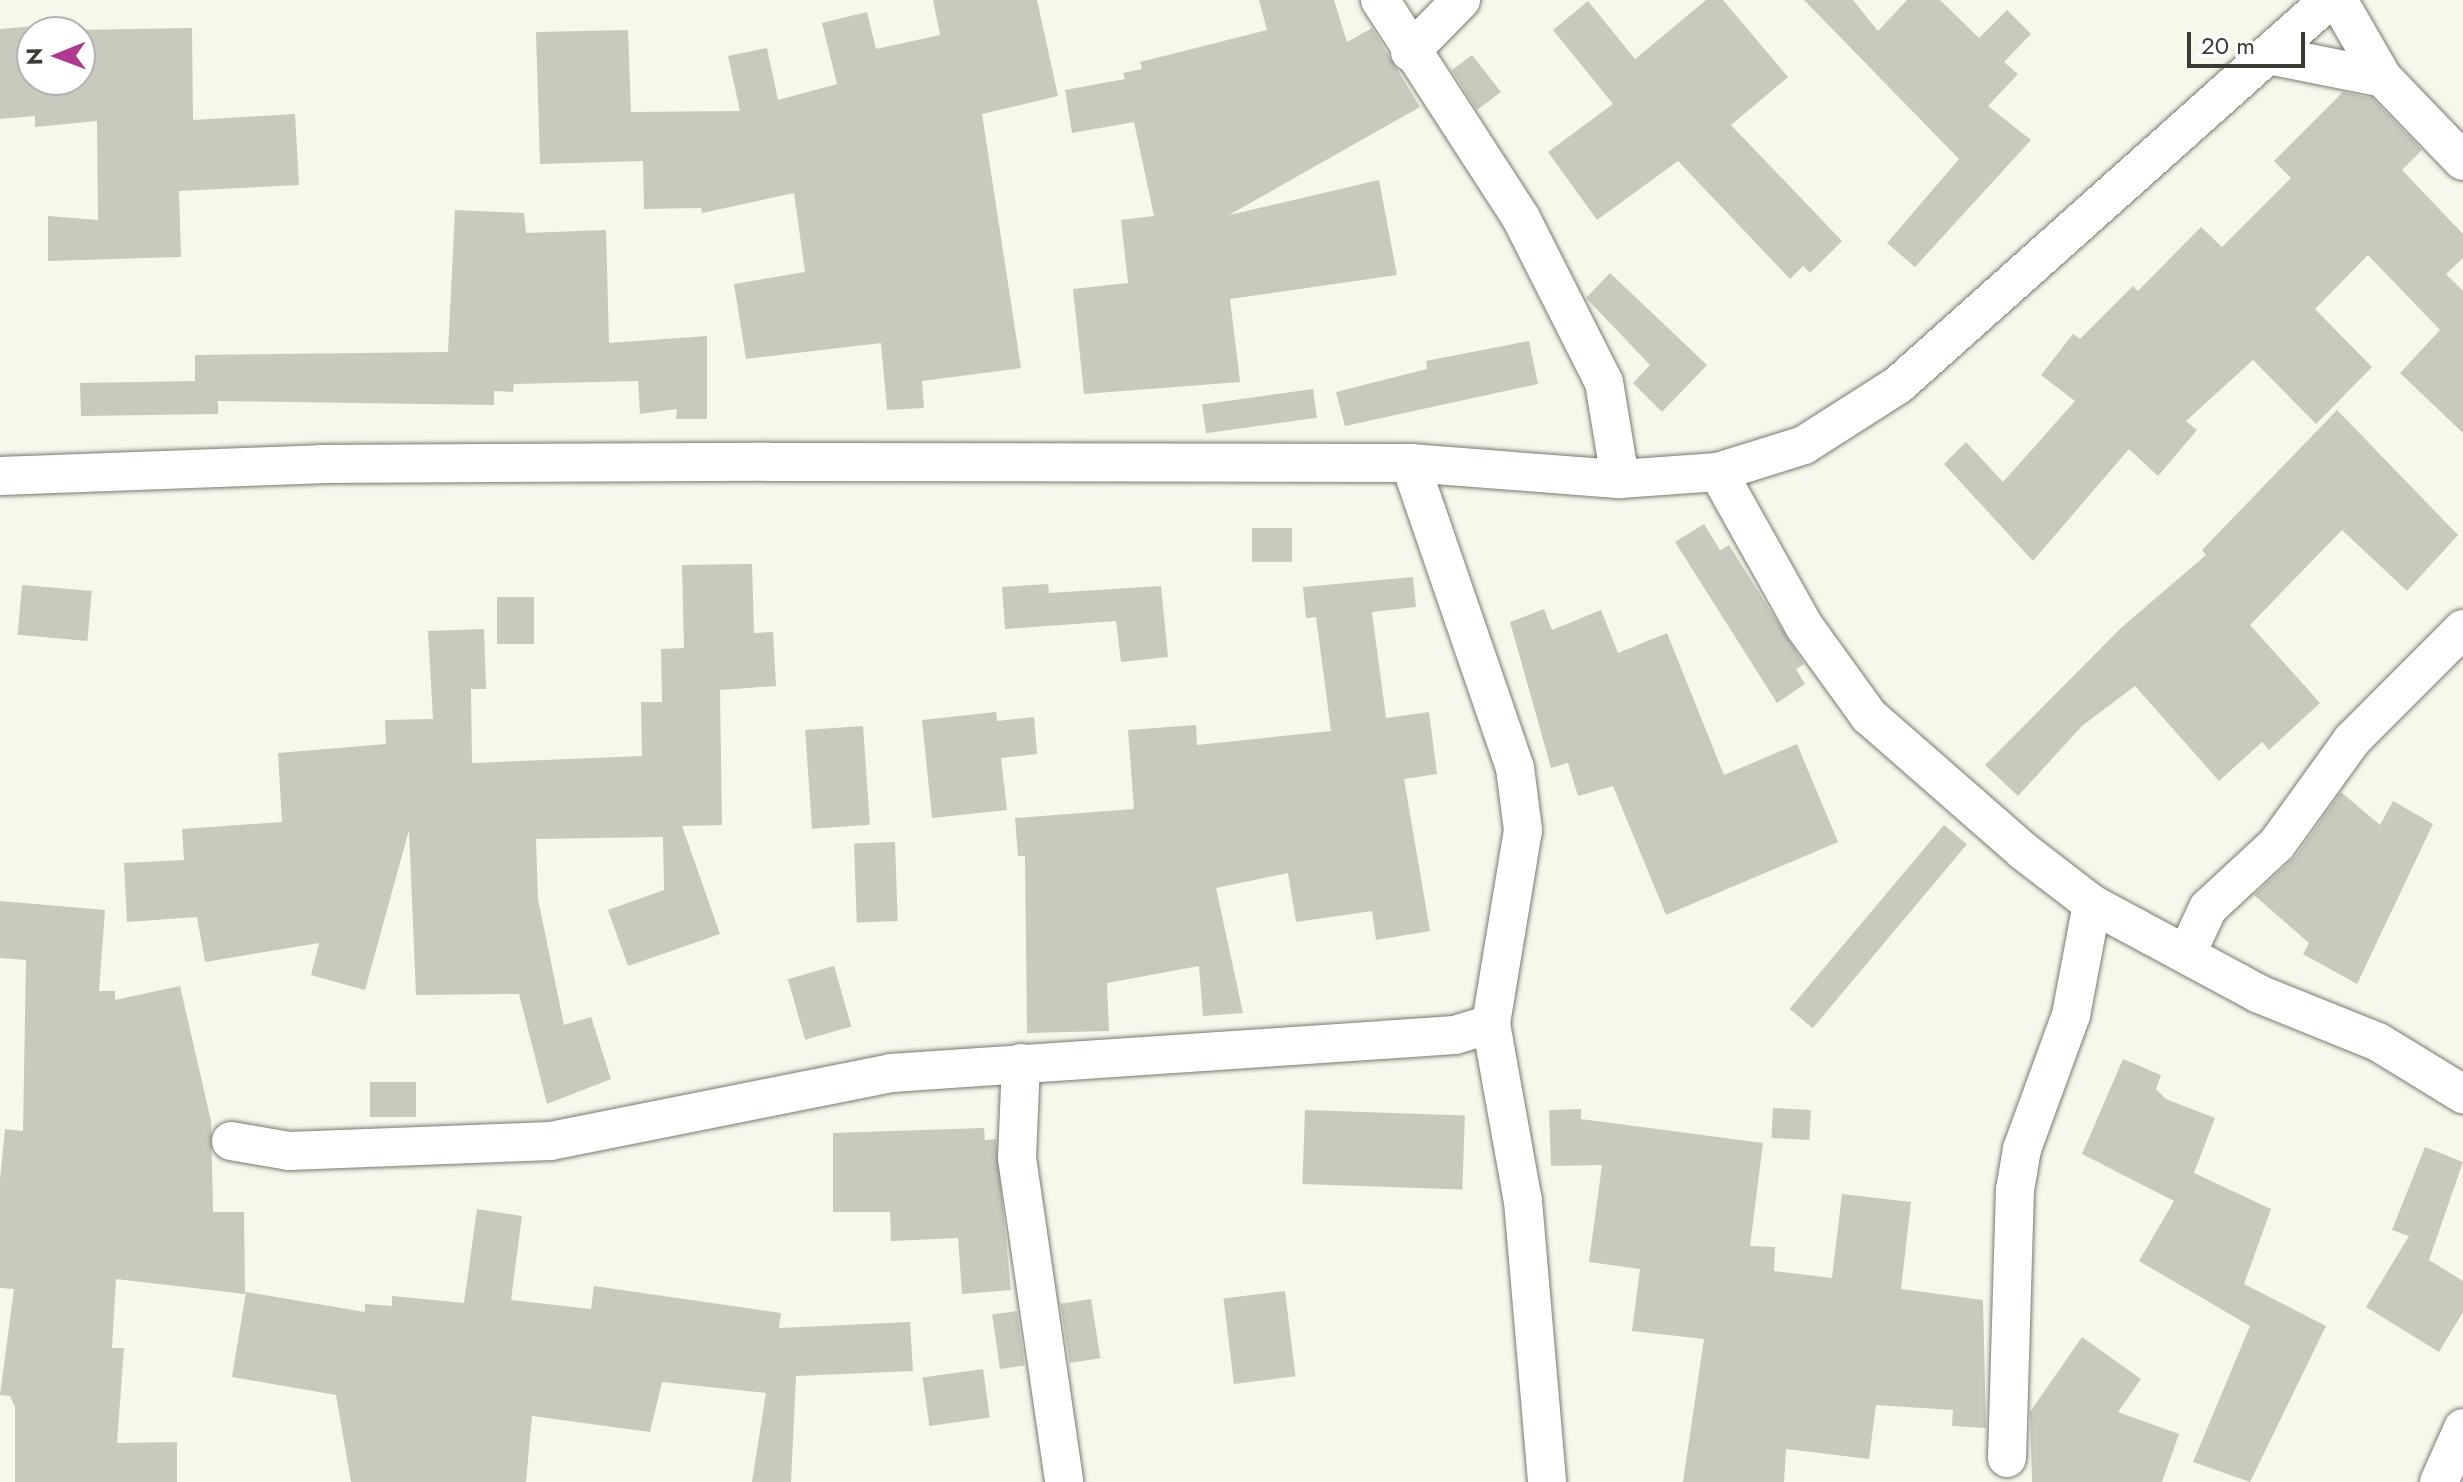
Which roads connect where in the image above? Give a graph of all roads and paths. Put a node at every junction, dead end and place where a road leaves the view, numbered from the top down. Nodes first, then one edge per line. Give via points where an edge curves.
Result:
1 (1380, 0) edge
2 (1461, 0) edge
3 (2329, 0) edge
4 (2338, 0) edge
5 (1410, 52) junction
6 (2274, 56) junction
7 (2383, 78) junction
8 (2463, 161) edge
9 (1410, 463) junction
10 (1718, 472) junction
11 (0, 476) edge
12 (1620, 479) junction
13 (2463, 629) edge
14 (2092, 904) junction
15 (2187, 953) junction
16 (1491, 1024) junction
17 (1021, 1063) junction
18 (2463, 1094) edge
19 (231, 1141) dead end
20 (2463, 1428) edge
21 (2007, 1458) dead end
22 (1064, 1482) edge
23 (1547, 1482) edge
24 (2439, 1482) edge

1 - 5 street
2 - 5 street
3 - 6 street
4 - 7 street
5 - 12 street via 1521,218 1604,382
6 - 7 street
6 - 10 street via 1898,385 1804,445
7 - 8 street
9 - 11 street via 320,464
9 - 12 street
9 - 16 street via 1515,768 1523,830
10 - 12 street
10 - 14 street via 1804,626 1869,716
13 - 15 street via 2352,740 2259,864 2208,908
14 - 15 street
14 - 21 street via 2071,1015 2022,1149 2015,1190
15 - 18 street via 2259,994 2378,1042
16 - 17 street via 1455,1035
16 - 23 street via 1523,1201
17 - 19 street via 891,1073 551,1141 289,1151
17 - 22 street via 1017,1158
20 - 24 street

